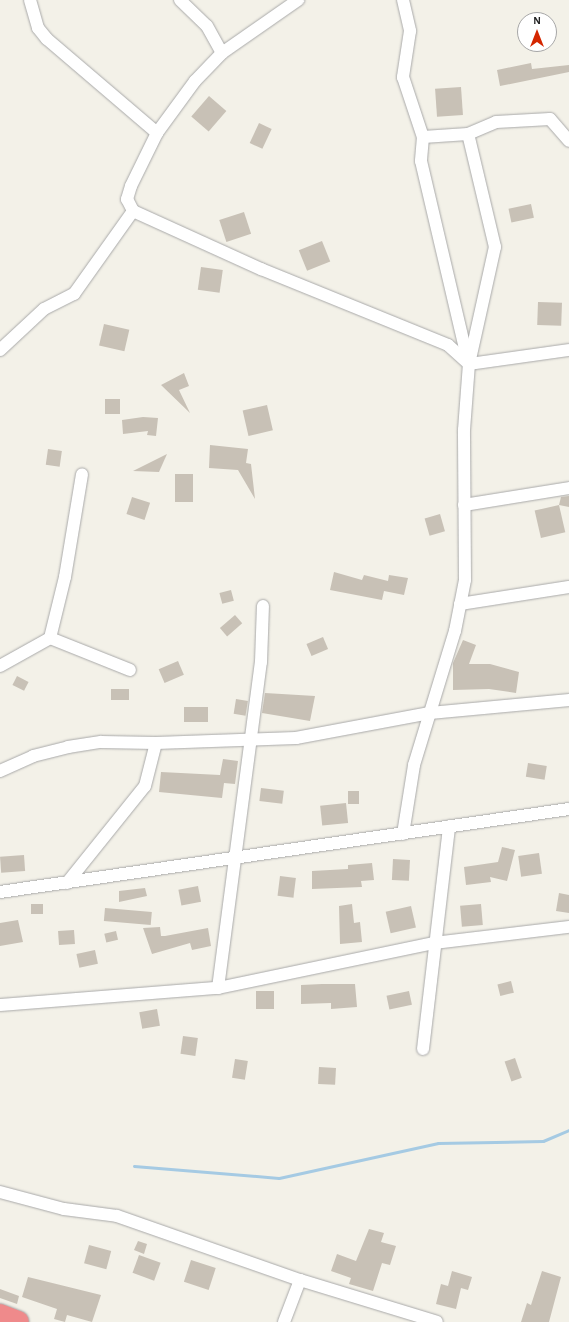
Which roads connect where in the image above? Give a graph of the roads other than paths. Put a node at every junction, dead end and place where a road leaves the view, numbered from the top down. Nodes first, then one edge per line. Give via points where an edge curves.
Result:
1 (30, 0) edge
2 (180, 0) edge
3 (298, 0) edge
4 (403, 0) edge
5 (222, 53) junction
6 (157, 132) junction
7 (468, 134) junction
8 (423, 137) junction
9 (569, 141) edge
10 (133, 211) junction
11 (0, 350) edge
12 (569, 350) edge
13 (469, 364) junction
14 (82, 474) dead end
15 (569, 488) edge
16 (464, 505) junction
17 (569, 587) edge
18 (460, 604) junction
19 (263, 606) dead end
20 (50, 638) junction
21 (0, 666) edge
22 (130, 670) dead end
23 (569, 700) edge
24 (430, 713) junction
25 (249, 739) junction
26 (156, 743) junction
27 (0, 771) edge
28 (569, 809) edge
29 (449, 827) junction
30 (402, 834) junction
31 (236, 858) junction
32 (67, 883) junction
33 (0, 892) edge
34 (569, 927) edge
35 (434, 943) junction
36 (218, 988) junction
37 (0, 1004) edge
38 (423, 1048) dead end
39 (0, 1192) edge
40 (300, 1280) junction
41 (0, 1315) edge
42 (18, 1322) edge
43 (284, 1322) edge
44 (437, 1322) edge

1 - 6 street via 38,28 47,39
2 - 5 street via 207,26
3 - 5 street
4 - 8 street via 410,31 403,77
5 - 6 street via 195,81
6 - 10 street via 129,192 127,199
7 - 8 street
7 - 9 street via 496,122 550,119
7 - 13 street via 495,247
8 - 13 street via 421,161
10 - 11 street via 74,294 44,309
10 - 13 street via 261,269 448,345
12 - 13 street
13 - 16 street
14 - 20 street via 66,577
15 - 16 street
16 - 18 street via 465,580
17 - 18 street
18 - 24 street
19 - 25 street via 261,662
20 - 21 street
20 - 22 street
23 - 24 street
24 - 25 street via 296,738
24 - 30 street via 414,765
25 - 26 street
25 - 31 street
26 - 27 street via 101,742 68,747 33,756
26 - 32 street via 145,786
28 - 29 street
29 - 30 street
29 - 35 street
30 - 31 street
31 - 32 street
31 - 36 street
32 - 33 street
34 - 35 street
35 - 36 street
35 - 38 street
36 - 37 street
39 - 40 street via 64,1209 117,1216
40 - 43 street
40 - 44 street
41 - 42 highway

